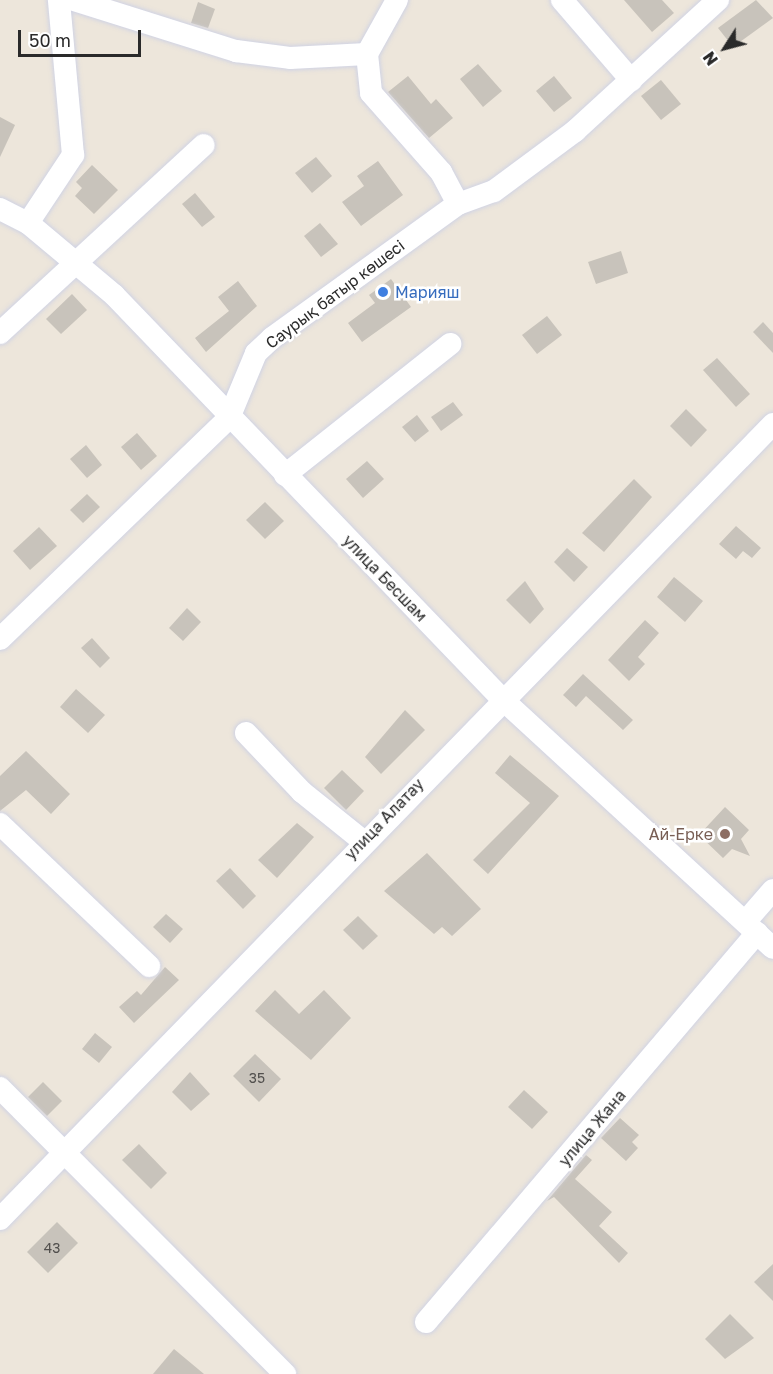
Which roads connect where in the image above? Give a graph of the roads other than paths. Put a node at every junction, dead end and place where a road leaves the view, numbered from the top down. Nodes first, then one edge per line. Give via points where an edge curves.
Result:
1 (59, 0) edge
2 (74, 0) edge
3 (397, 0) edge
4 (562, 0) edge
5 (718, 0) edge
6 (367, 54) junction
7 (631, 80) junction
8 (204, 145) dead end
9 (458, 204) junction
10 (0, 209) edge
11 (28, 223) junction
12 (75, 263) junction
13 (0, 333) edge
14 (450, 344) dead end
15 (229, 418) junction
16 (773, 424) edge
17 (285, 475) junction
18 (0, 639) edge
19 (501, 698) junction
20 (246, 733) dead end
21 (0, 824) edge
22 (363, 841) junction
23 (773, 890) edge
24 (759, 934) edge
25 (149, 966) dead end
26 (0, 1088) edge
27 (65, 1150) junction
28 (0, 1219) edge
29 (426, 1322) dead end
30 (285, 1374) edge

1 - 11 street via 74,155
2 - 6 street via 236,51 290,58
3 - 6 street
4 - 7 street
5 - 7 street, Саурық батыр көшесі
6 - 9 street via 371,93 441,172
7 - 9 street, Саурық батыр көшесі via 575,131 495,191
8 - 12 street
9 - 15 street, Саурық батыр көшесі via 272,338 256,353
10 - 11 street, улица Бесшам
11 - 12 street, улица Бесшам
12 - 13 street
12 - 15 street, улица Бесшам via 114,295
14 - 17 street
15 - 17 street, улица Бесшам
15 - 18 street, Саурық батыр көшесі
16 - 19 street, улица Алатау
17 - 19 street, улица Бесшам
19 - 22 street, улица Алатау
19 - 24 street, улица Бесшам
20 - 22 street via 302,792
21 - 25 street
22 - 27 street, улица Алатау
23 - 24 street, улица Жана
24 - 29 street, улица Жана
26 - 27 street
27 - 28 street, улица Алатау
27 - 30 street

